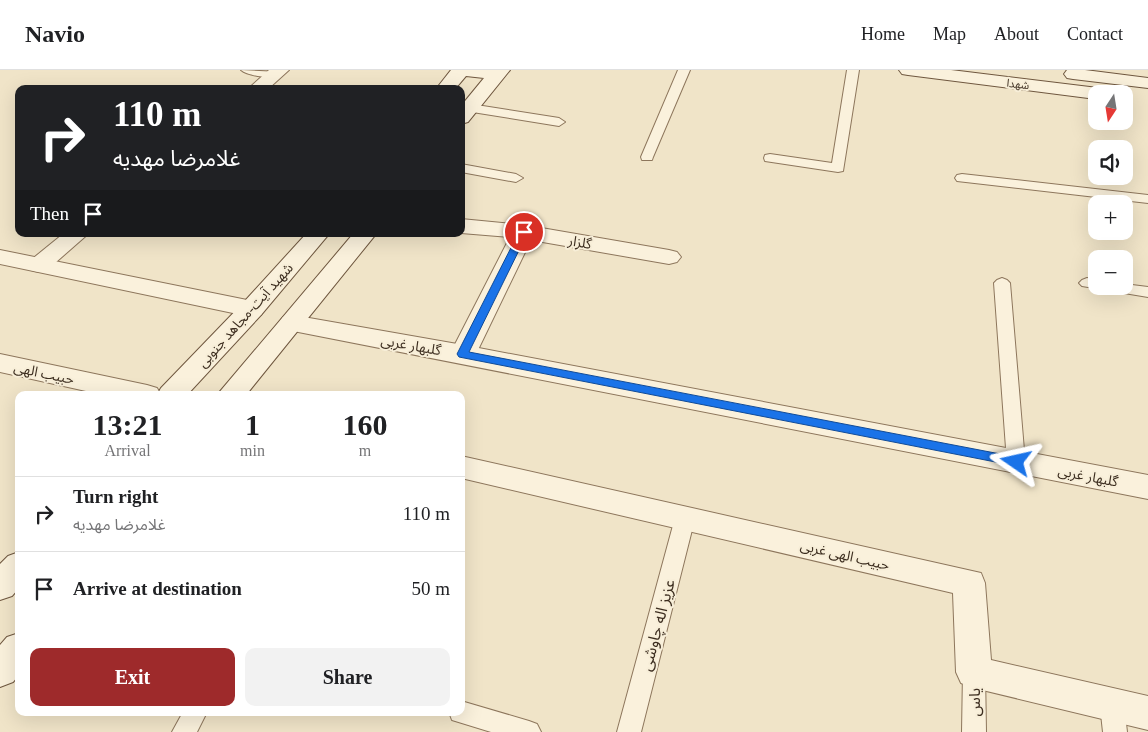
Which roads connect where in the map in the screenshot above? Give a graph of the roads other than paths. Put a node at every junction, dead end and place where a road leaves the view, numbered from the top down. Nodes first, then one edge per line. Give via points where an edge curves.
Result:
1 (247, 70) edge
2 (462, 70) edge
3 (684, 70) edge
4 (853, 70) edge
5 (908, 70) edge
6 (1040, 70) edge
7 (278, 72) edge
8 (499, 73) edge
9 (1148, 83) edge
10 (262, 85) edge
11 (449, 85) edge
12 (1088, 93) edge
13 (1133, 98) edge
14 (1148, 100) edge
15 (466, 113) edge
16 (559, 122) dead end
17 (647, 157) dead end
18 (770, 158) dead end
19 (465, 169) edge
20 (516, 178) dead end
21 (962, 178) dead end
22 (1148, 199) edge
23 (465, 226) edge
24 (524, 232) junction
25 (73, 237) edge
26 (315, 237) edge
27 (363, 237) edge
28 (0, 257) edge
29 (669, 257) dead end
30 (39, 265) junction
31 (1002, 283) dead end
32 (1133, 290) edge
33 (1148, 292) edge
34 (252, 309) junction
35 (292, 323) junction
36 (462, 354) junction
37 (0, 363) edge
38 (129, 391) edge
39 (175, 391) edge
40 (234, 391) edge
41 (1016, 462) junction
42 (465, 468) edge
43 (1148, 487) edge
44 (686, 518) junction
45 (15, 569) edge
46 (0, 586) edge
47 (15, 653) edge
48 (0, 671) edge
49 (974, 672) junction
50 (1148, 712) edge
51 (465, 713) edge
52 (194, 716) edge
53 (1113, 718) edge
54 (184, 732) edge
55 (529, 732) edge
56 (629, 732) edge
57 (974, 732) edge

1 - 7 lane
2 - 8 street
2 - 11 street
3 - 17 lane
4 - 18 lane via 838,168
5 - 12 street, شهدا
6 - 9 street, شهدا
7 - 10 street
8 - 15 street
13 - 14 street
15 - 16 lane
19 - 20 lane
21 - 22 lane
23 - 24 street, گلزار
24 - 29 street, گلزار
24 - 36 street
25 - 30 street
26 - 34 street, شهید آیت-مجاهد جنوبی
27 - 35 street
28 - 30 street
30 - 34 street
31 - 41 lane
32 - 33 lane
34 - 39 street, شهید آیت-مجاهد جنوبی
35 - 36 street, گلبهار غربی
35 - 40 street
36 - 41 street, گلبهار غربی
37 - 38 street, حبیب الهی
41 - 43 street, گلبهار غربی
42 - 44 street, حبیب الهی غربی
44 - 49 street, حبیب الهی غربی via 969,583
44 - 56 lane, عزیز اله چاوشی
45 - 46 street
47 - 48 street
49 - 53 street
49 - 57 lane, یاس
50 - 53 street
51 - 55 lane
52 - 54 lane

